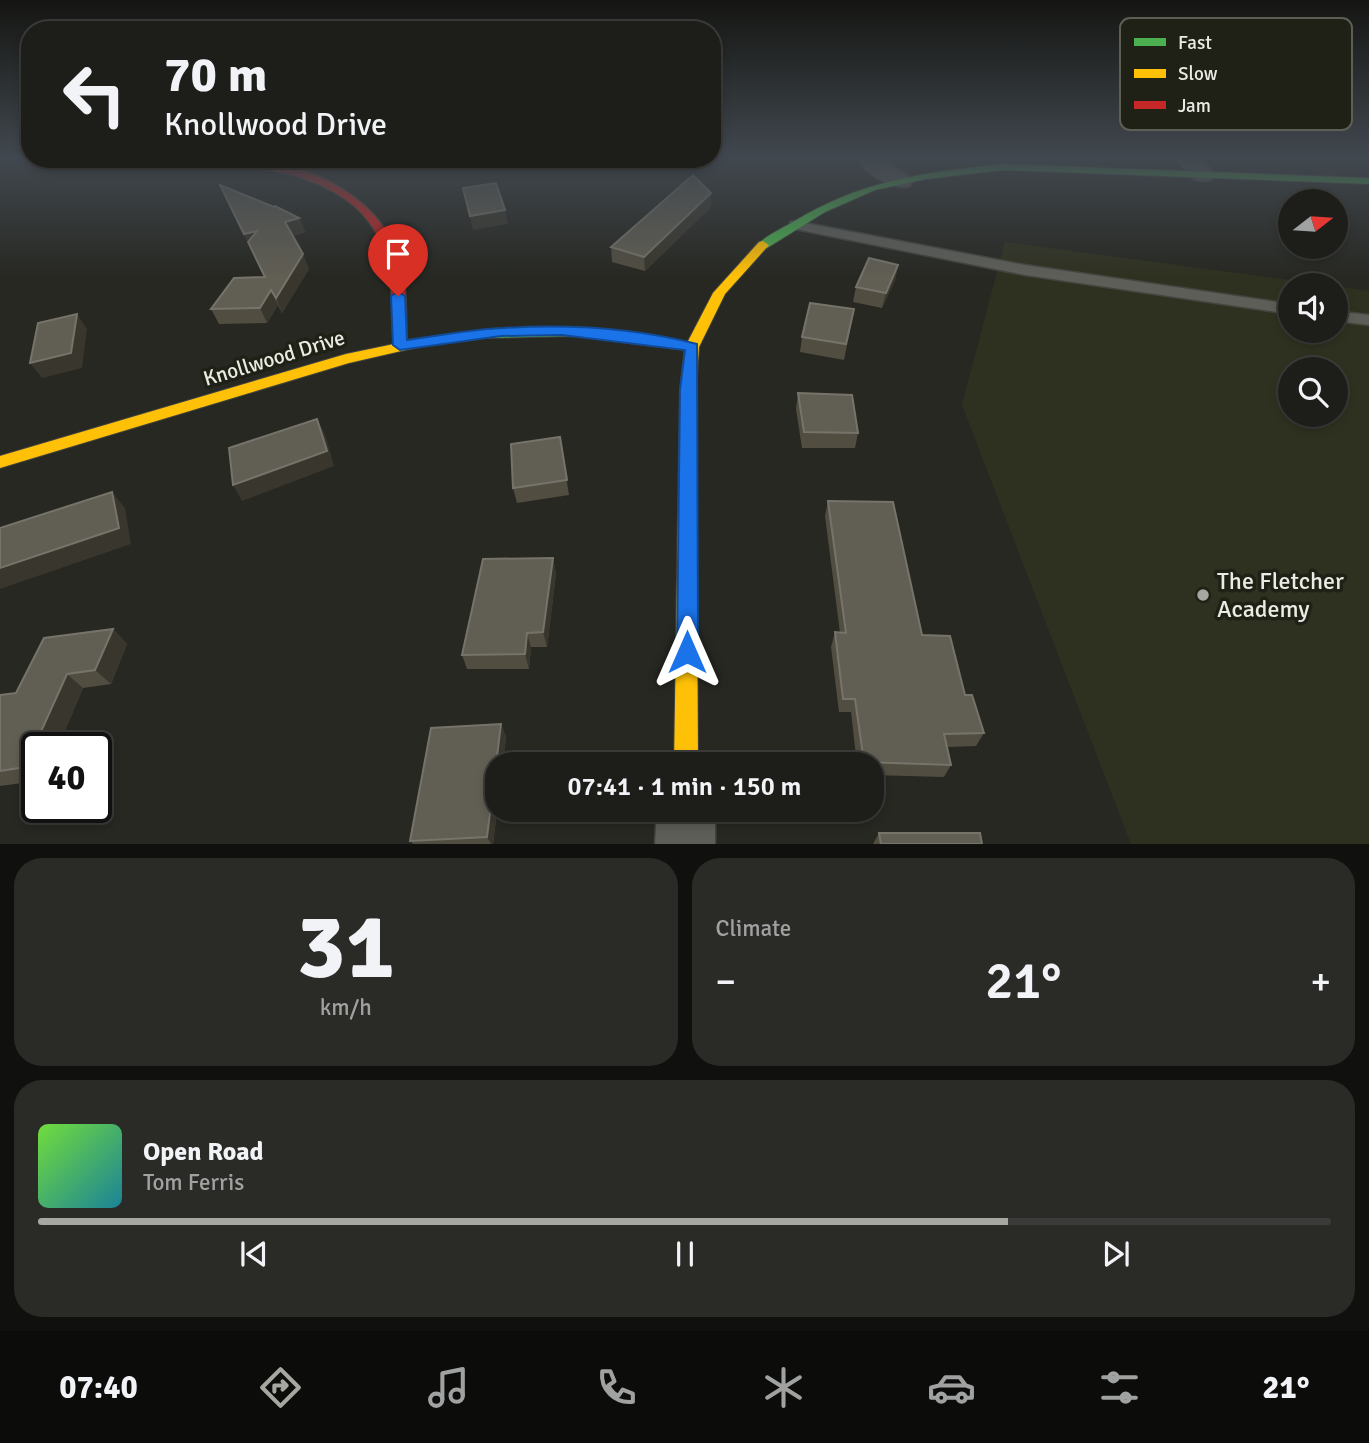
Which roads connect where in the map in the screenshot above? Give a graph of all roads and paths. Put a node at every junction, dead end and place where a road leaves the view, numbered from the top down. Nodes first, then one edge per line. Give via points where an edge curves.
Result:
1 (352, 198) edge
2 (845, 198) edge
3 (795, 225) junction
4 (1278, 307) edge
5 (1348, 318) edge
6 (1369, 320) edge
7 (400, 345) junction
8 (692, 347) junction
9 (0, 462) edge
10 (686, 752) edge
11 (686, 822) edge
12 (685, 844) edge

1 - 7 street via 377,222 391,252
2 - 3 street
3 - 4 lane via 1025,270
3 - 8 street via 762,245 740,268 719,293
5 - 6 lane
7 - 8 street, Knollwood Drive via 501,332 562,331
7 - 9 street, Knollwood Drive
8 - 10 street
11 - 12 street

